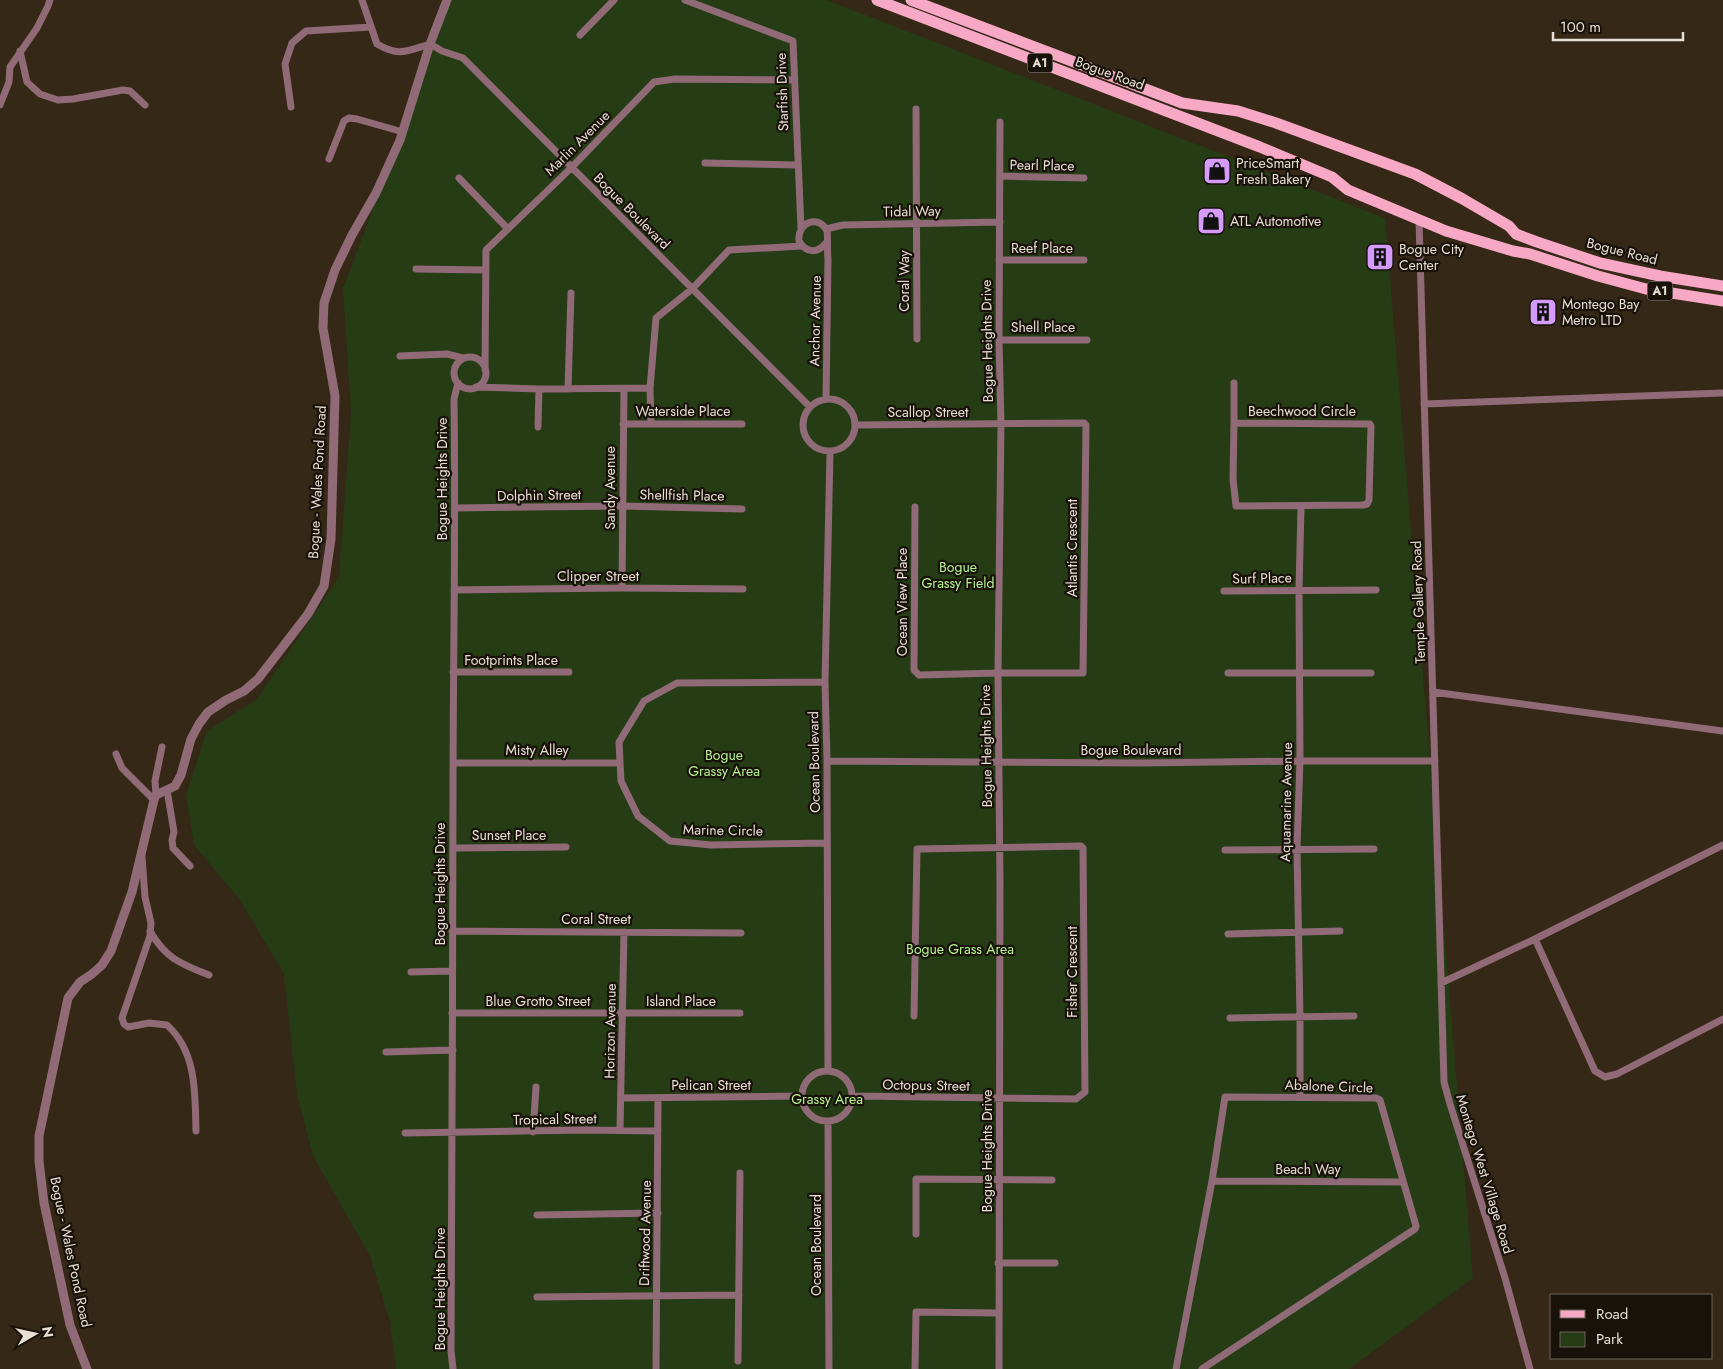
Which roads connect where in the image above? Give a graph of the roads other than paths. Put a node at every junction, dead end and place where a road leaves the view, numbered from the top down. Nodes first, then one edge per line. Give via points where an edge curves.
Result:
1 (50, 0) edge
2 (362, 0) edge
3 (447, 0) edge
4 (614, 0) edge
5 (685, 0) edge
6 (877, 0) edge
7 (911, 0) edge
8 (371, 26) junction
9 (580, 35) dead end
10 (430, 44) junction
11 (20, 51) junction
12 (793, 80) junction
13 (0, 105) edge
14 (145, 105) dead end
15 (290, 107) dead end
16 (916, 109) dead end
17 (1000, 122) dead end
18 (403, 132) junction
19 (329, 159) dead end
20 (705, 163) dead end
21 (797, 165) junction
22 (571, 168) junction
23 (1000, 176) junction
24 (459, 178) dead end
25 (1084, 178) dead end
26 (1419, 220) junction
27 (1000, 222) junction
28 (916, 224) junction
29 (508, 228) junction
30 (801, 228) junction
31 (826, 229) junction
32 (826, 244) junction
33 (802, 246) junction
34 (999, 260) junction
35 (1084, 260) dead end
36 (416, 269) dead end
37 (486, 270) junction
38 (1723, 286) edge
39 (692, 289) junction
40 (571, 293) dead end
41 (1723, 302) edge
42 (917, 339) dead end
43 (999, 340) junction
44 (1087, 340) dead end
45 (486, 346) junction
46 (447, 354) junction
47 (400, 356) dead end
48 (474, 357) junction
49 (463, 358) junction
50 (456, 366) junction
51 (485, 374) junction
52 (458, 383) junction
53 (1234, 383) dead end
54 (474, 388) junction
55 (650, 388) junction
56 (492, 389) junction
57 (539, 389) junction
58 (568, 389) junction
59 (624, 389) junction
60 (1723, 393) edge
61 (826, 399) junction
62 (454, 400) junction
63 (1424, 404) junction
64 (810, 407) junction
65 (623, 424) junction
66 (651, 424) junction
67 (742, 424) dead end
68 (1001, 424) junction
69 (1234, 424) junction
70 (855, 425) junction
71 (538, 427) dead end
72 (830, 452) junction
73 (622, 506) junction
74 (915, 506) dead end
75 (1301, 507) junction
76 (456, 508) junction
77 (742, 509) dead end
78 (622, 588) junction
79 (743, 589) dead end
80 (454, 590) junction
81 (1299, 590) junction
82 (1376, 590) dead end
83 (1224, 591) dead end
84 (454, 672) junction
85 (569, 672) dead end
86 (998, 673) junction
87 (1228, 673) dead end
88 (1300, 673) junction
89 (1371, 673) dead end
90 (825, 682) junction
91 (1433, 692) junction
92 (1723, 731) edge
93 (162, 748) dead end
94 (116, 754) dead end
95 (827, 761) junction
96 (1300, 761) junction
97 (1435, 761) junction
98 (999, 762) junction
99 (453, 763) junction
100 (620, 763) junction
101 (167, 790) junction
102 (155, 797) junction
103 (827, 843) junction
104 (1723, 846) edge
105 (566, 847) dead end
106 (452, 848) junction
107 (1000, 848) junction
108 (1296, 849) junction
109 (1374, 849) dead end
110 (1225, 850) dead end
111 (141, 854) junction
112 (190, 866) dead end
113 (150, 931) junction
114 (452, 931) junction
115 (1297, 931) junction
116 (1340, 931) dead end
117 (624, 932) junction
118 (741, 933) dead end
119 (1228, 934) dead end
120 (1535, 940) junction
121 (452, 971) junction
122 (411, 972) dead end
123 (209, 976) dead end
124 (1441, 983) junction
125 (452, 1014) junction
126 (623, 1014) junction
127 (740, 1014) dead end
128 (914, 1016) dead end
129 (1354, 1016) dead end
130 (1300, 1017) junction
131 (1230, 1018) dead end
132 (1723, 1019) edge
133 (452, 1050) junction
134 (386, 1052) dead end
135 (828, 1071) junction
136 (536, 1088) dead end
137 (802, 1096) junction
138 (853, 1096) junction
139 (1300, 1097) junction
140 (621, 1098) junction
141 (658, 1098) junction
142 (999, 1098) junction
143 (828, 1122) junction
144 (620, 1130) junction
145 (196, 1131) dead end
146 (658, 1131) junction
147 (533, 1132) junction
148 (405, 1133) dead end
149 (453, 1133) junction
150 (740, 1173) dead end
151 (999, 1180) junction
152 (1052, 1180) dead end
153 (1212, 1181) junction
154 (1403, 1182) junction
155 (658, 1213) junction
156 (537, 1215) dead end
157 (916, 1234) dead end
158 (998, 1263) junction
159 (1055, 1263) dead end
160 (657, 1296) junction
161 (740, 1296) junction
162 (537, 1297) dead end
163 (998, 1313) junction
164 (738, 1361) dead end
165 (87, 1369) edge
166 (454, 1369) edge
167 (656, 1369) edge
168 (829, 1369) edge
169 (915, 1369) edge
170 (999, 1369) edge
171 (1176, 1369) edge
172 (1202, 1369) edge
173 (1530, 1369) edge

1 - 11 street via 37,28
2 - 8 street
3 - 10 street, Bogue - Wales Pond Road
4 - 9 street
5 - 12 street, Starfish Drive via 793,41
6 - 26 main road, Bogue Road / A1 via 1205,125 1332,177 1348,190
7 - 38 main road, Bogue Road / A1 via 1182,103 1238,112 1276,123 1414,174 1509,226 1516,234 1600,263
8 - 10 street via 377,44 388,51 402,52
8 - 15 street via 306,32 292,43 285,64
10 - 18 street, Bogue - Wales Pond Road
10 - 22 street, Bogue Boulevard via 463,58
11 - 13 street via 10,67 9,82
11 - 14 street via 27,82 40,94 58,100 123,90 130,91
12 - 21 street, Starfish Drive
12 - 22 street, Marlin Avenue via 675,79 654,82
16 - 28 street, Coral Way
17 - 23 street, Bogue Heights Drive
18 - 19 street via 349,118 344,121
18 - 101 street, Bogue - Wales Pond Road via 376,193 335,270 324,303 323,328 335,396 331,539 324,586 308,614 258,679 208,712 191,739 181,775 175,786
20 - 21 street
21 - 30 street, Starfish Drive
22 - 29 street, Marlin Avenue
22 - 39 street, Bogue Boulevard
23 - 25 street, Pearl Place
23 - 27 street, Bogue Heights Drive
24 - 29 street
26 - 41 main road, Bogue Road / A1 via 1446,231 1646,289
26 - 63 street, Temple Gallery Road
27 - 28 street, Tidal Way
27 - 34 street, Bogue Heights Drive
28 - 31 street, Tidal Way
28 - 42 street, Coral Way
29 - 37 street, Marlin Avenue via 486,250
30 - 31 street via 814,222
30 - 33 street via 798,236
31 - 32 street
32 - 33 street via 814,252
32 - 61 street, Anchor Avenue
33 - 39 street via 729,250
34 - 35 street, Reef Place
34 - 43 street, Bogue Heights Drive
36 - 37 street
37 - 45 street, Marlin Avenue
39 - 55 street via 656,318
39 - 64 street, Bogue Boulevard
40 - 58 street
43 - 44 street, Shell Place
43 - 68 street, Bogue Heights Drive
45 - 48 street
45 - 51 street, Marlin Avenue
46 - 47 street
46 - 49 street
46 - 50 street
48 - 49 street
48 - 51 street via 482,363
49 - 50 street
50 - 52 street via 454,375
51 - 54 street via 483,381
51 - 56 street
52 - 54 street
52 - 62 street, Bogue Heights Drive
53 - 69 street
54 - 56 street
54 - 62 street, Bogue Heights Drive
55 - 59 street
55 - 66 street
56 - 57 street
57 - 58 street
57 - 71 street
58 - 59 street
59 - 65 street, Sandy Avenue
60 - 63 street
61 - 64 street
61 - 70 street via 835,399 850,409
62 - 76 street, Bogue Heights Drive
63 - 91 street, Temple Gallery Road
64 - 72 street via 802,423 803,432 813,447
65 - 66 street, Waterside Place
65 - 73 street, Sandy Avenue
66 - 67 street, Waterside Place
68 - 70 street, Scallop Street
68 - 86 street, Bogue Heights Drive
68 - 86 street, Atlantis Crescent via 1085,424 1084,671 1081,674
69 - 75 street, Beechwood Circle via 1236,506
69 - 75 street, Beechwood Circle via 1370,424 1367,504
70 - 72 street via 851,441 845,447
72 - 90 street, Ocean Boulevard
73 - 76 street, Dolphin Street
73 - 77 street, Shellfish Place
73 - 78 street, Sandy Avenue
74 - 86 street, Ocean View Place via 914,670 919,675
75 - 81 street, Aquamarine Avenue
76 - 80 street, Bogue Heights Drive
78 - 79 street, Clipper Street
78 - 80 street, Clipper Street
80 - 84 street, Bogue Heights Drive
81 - 82 street, Surf Place
81 - 83 street, Surf Place
81 - 88 street, Aquamarine Avenue
84 - 85 street, Footprints Place
84 - 99 street, Bogue Heights Drive
86 - 98 street, Bogue Heights Drive
87 - 88 street
88 - 89 street
88 - 96 street, Aquamarine Avenue
90 - 95 street, Ocean Boulevard
90 - 100 street, Marine Circle via 676,683 644,701 620,742
91 - 92 street
91 - 97 street, Temple Gallery Road
93 - 102 street
94 - 102 street via 122,768
95 - 98 street, Bogue Boulevard
95 - 103 street, Ocean Boulevard
96 - 97 street, Bogue Boulevard
96 - 98 street, Bogue Boulevard
96 - 108 street, Aquamarine Avenue
97 - 124 street, Temple Gallery Road
98 - 107 street, Bogue Heights Drive
99 - 100 street, Misty Alley
99 - 106 street, Bogue Heights Drive
100 - 103 street, Marine Circle via 621,781 638,816 670,841 711,845
101 - 102 street, Bogue - Wales Pond Road
101 - 112 street via 174,832 173,848
102 - 111 street, Bogue - Wales Pond Road
103 - 135 street, Ocean Boulevard
104 - 120 street
105 - 106 street, Sunset Place
106 - 114 street, Bogue Heights Drive
107 - 128 street via 917,849
107 - 142 street, Bogue Heights Drive
107 - 142 street, Fisher Crescent via 1083,848 1085,1092 1076,1099
108 - 109 street
108 - 110 street
108 - 115 street, Aquamarine Avenue
111 - 113 street
111 - 165 street, Bogue - Wales Pond Road via 132,892 111,951 102,965 80,982 68,998 39,1136 39,1162 47,1218 70,1325
113 - 123 street via 158,944 179,963
113 - 145 street via 122,1018 128,1027 149,1023 167,1025 182,1042 191,1063
114 - 117 street, Coral Street
114 - 121 street, Bogue Heights Drive
115 - 116 street
115 - 119 street
115 - 130 street, Aquamarine Avenue
117 - 118 street, Coral Street
117 - 126 street, Horizon Avenue
120 - 124 street
120 - 132 street via 1595,1071 1605,1077 1617,1074
121 - 122 street
121 - 125 street, Bogue Heights Drive
124 - 173 street, Montego West Village Road via 1444,1082
125 - 126 street, Blue Grotto Street
125 - 133 street, Bogue Heights Drive
126 - 127 street, Island Place
126 - 140 street, Horizon Avenue
129 - 130 street
130 - 131 street
130 - 139 street, Aquamarine Avenue
133 - 134 street
133 - 149 street, Bogue Heights Drive
135 - 137 street via 807,1081
135 - 138 street via 843,1076 852,1088
136 - 147 street
137 - 141 street, Pelican Street
137 - 143 street via 813,1118
138 - 142 street, Octopus Street
138 - 143 street via 843,1117
139 - 153 street, Abalone Circle via 1225,1097
139 - 154 street, Abalone Circle via 1380,1100
140 - 141 street, Pelican Street
140 - 144 street, Horizon Avenue
141 - 146 street, Driftwood Avenue
142 - 151 street, Bogue Heights Drive
143 - 168 street, Ocean Boulevard
144 - 146 street, Tropical Street
144 - 147 street, Tropical Street
146 - 155 street, Driftwood Avenue
147 - 149 street, Tropical Street
148 - 149 street, Tropical Street
149 - 166 street, Bogue Heights Drive via 451,1351
150 - 161 street
151 - 152 street
151 - 157 street via 916,1179
151 - 158 street, Bogue Heights Drive
153 - 154 street, Beach Way
153 - 171 street, Abalone Circle
154 - 172 street, Abalone Circle via 1416,1226 1412,1232
155 - 156 street
155 - 160 street, Driftwood Avenue
158 - 159 street
158 - 163 street, Bogue Heights Drive
160 - 161 street
160 - 162 street
160 - 167 street, Driftwood Avenue
161 - 164 street
163 - 169 street via 916,1312
163 - 170 street, Bogue Heights Drive

